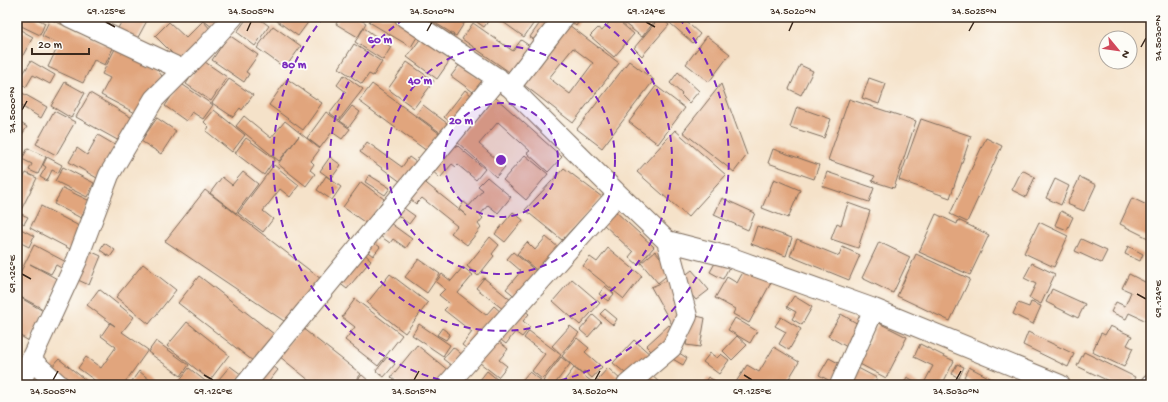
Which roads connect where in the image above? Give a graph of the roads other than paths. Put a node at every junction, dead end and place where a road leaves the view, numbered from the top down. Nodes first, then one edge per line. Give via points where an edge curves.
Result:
1 (70, 17) edge
2 (233, 17) edge
3 (405, 17) edge
4 (564, 17) edge
5 (183, 70) junction
6 (504, 82) junction
7 (618, 194) junction
8 (667, 241) junction
9 (874, 309) junction
10 (31, 360) junction
11 (19, 385) edge
12 (59, 385) edge
13 (245, 385) edge
14 (447, 385) edge
15 (627, 385) edge
16 (840, 385) edge
17 (1060, 385) edge

1 - 5 street
2 - 5 street
3 - 6 street
4 - 6 street
5 - 10 street via 154,99 109,175 77,260
6 - 7 street
6 - 13 street
7 - 8 street
7 - 14 street
8 - 9 street via 729,257
8 - 15 street via 687,316 672,347
9 - 16 street
9 - 17 street
10 - 11 street
10 - 12 street

